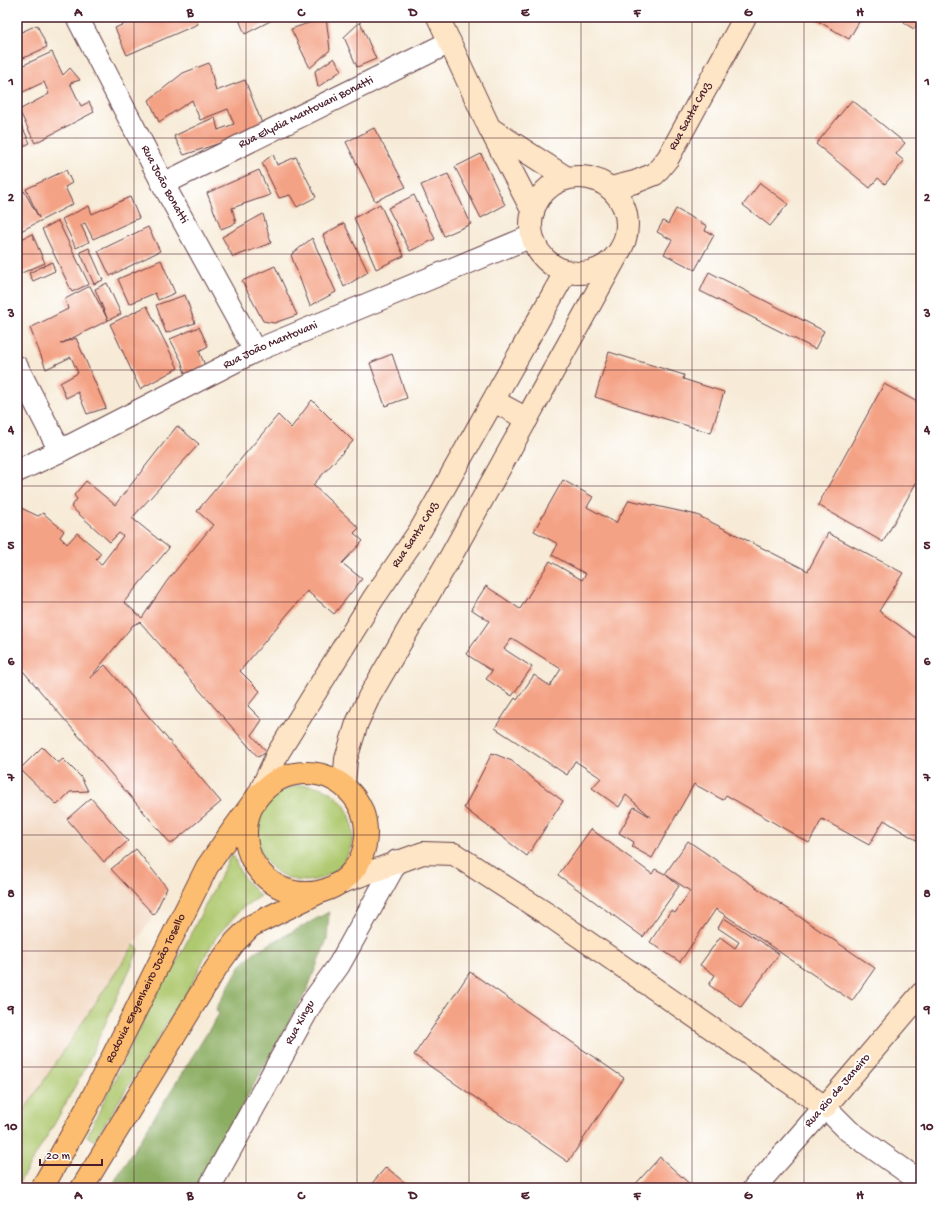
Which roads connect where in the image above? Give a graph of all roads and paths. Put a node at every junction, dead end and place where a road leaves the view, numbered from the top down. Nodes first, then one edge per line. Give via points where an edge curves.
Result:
1 (77, 17) edge
2 (438, 17) edge
3 (745, 17) edge
4 (450, 42) junction
5 (490, 129) junction
6 (567, 178) junction
7 (163, 184) junction
8 (611, 188) junction
9 (533, 212) junction
10 (532, 236) junction
11 (619, 252) junction
12 (566, 271) junction
13 (255, 351) junction
14 (17, 367) edge
15 (494, 401) junction
16 (527, 419) junction
17 (60, 451) junction
18 (17, 471) edge
19 (344, 785) junction
20 (259, 794) junction
21 (397, 861) junction
22 (328, 888) junction
23 (921, 994) edge
24 (179, 1030) junction
25 (825, 1107) junction
26 (921, 1182) edge
27 (42, 1188) edge
28 (82, 1188) edge
29 (96, 1188) edge
30 (210, 1188) edge
31 (754, 1188) edge

1 - 7 street, Rua João Bonatti
2 - 4 main road
3 - 8 main road, Rua Santa Cruz via 668,158 655,174
4 - 5 main road
4 - 7 street, Rua Elydia Mantovani Bonatti
5 - 6 main road
5 - 9 main road
6 - 8 main road via 590,178 601,181
6 - 9 main road via 552,185 540,197
7 - 13 street, Rua João Bonatti
8 - 11 main road via 620,198 626,211 628,226 626,240
9 - 10 main road
10 - 12 main road via 544,258
10 - 13 street, Rua João Mantovani
11 - 12 main road via 609,263 595,270 581,273
11 - 16 main road
12 - 15 main road, Rua Santa Cruz
13 - 17 street, Rua João Mantovani
14 - 17 street
15 - 16 main road
15 - 20 main road, Rua Santa Cruz via 422,529 373,599 278,753
16 - 19 main road via 369,697 354,730 346,759
17 - 18 street, Rua João Mantovani
19 - 20 highway, Rodovia Engenheiro João Tosello via 328,776 309,772 290,774 273,782
19 - 22 highway, Rodovia Engenheiro João Tosello via 357,800 364,817 366,836 362,855 352,872
20 - 22 highway, Rodovia Engenheiro João Tosello via 249,812 246,843 251,859 260,872 272,883 286,890 302,893
20 - 27 highway, Rodovia Engenheiro João Tosello via 207,867 87,1108
21 - 22 main road
21 - 25 main road via 423,853 454,854 547,914
21 - 30 street, Rua Xingu via 339,965 312,1004
22 - 24 highway, Rodovia Engenheiro João Tosello via 251,926 235,942 216,968
23 - 25 main road, Rua Rio de Janeiro
24 - 28 highway, Rodovia Engenheiro João Tosello
24 - 29 highway
25 - 26 street via 849,1131
25 - 31 street, Rua Rio de Janeiro

